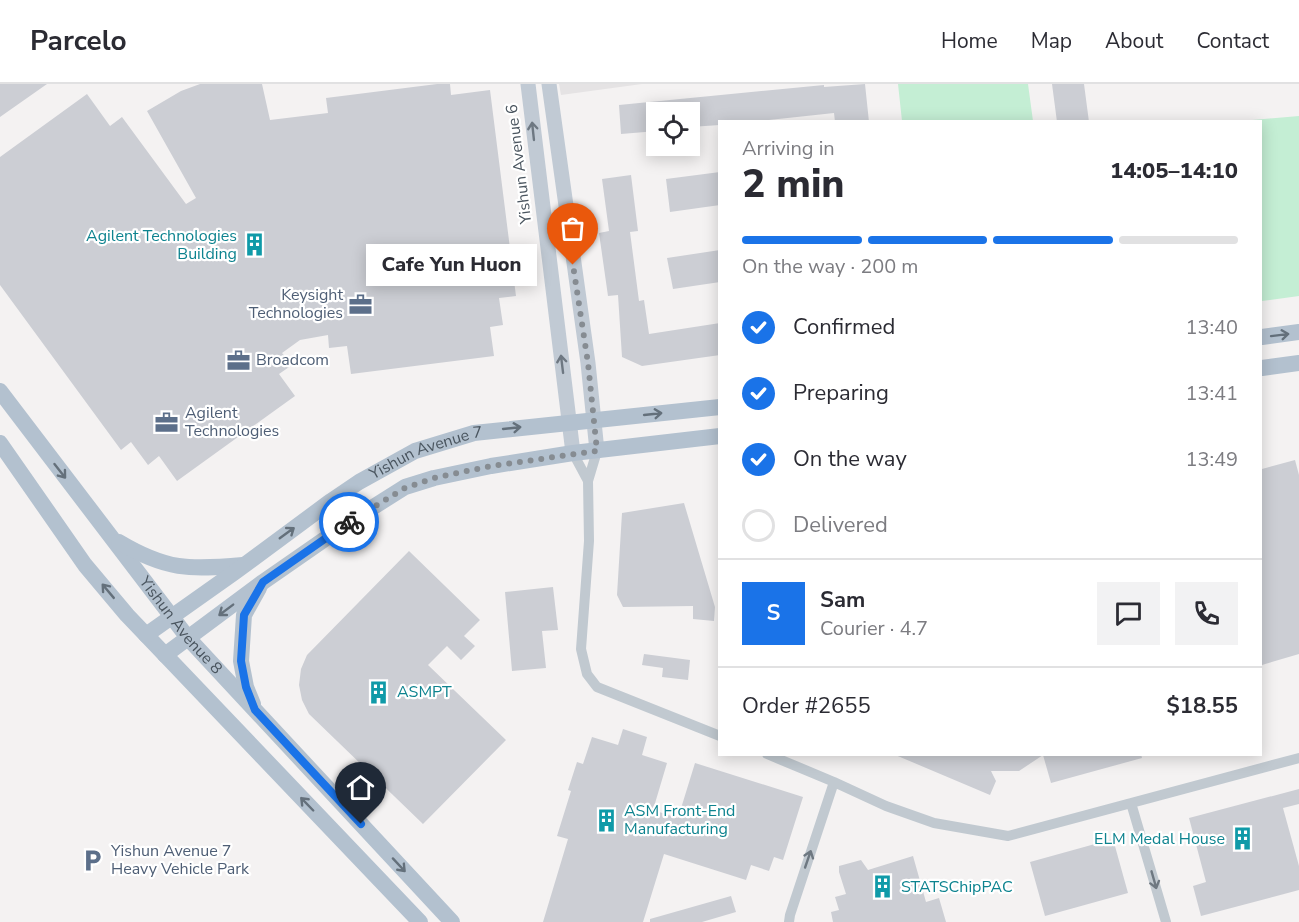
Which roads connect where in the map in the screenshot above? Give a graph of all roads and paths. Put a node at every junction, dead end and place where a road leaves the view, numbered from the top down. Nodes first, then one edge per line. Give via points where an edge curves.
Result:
1 (528, 84) edge
2 (549, 84) edge
3 (1299, 332) edge
4 (1262, 337) edge
5 (1299, 363) edge
6 (1262, 368) edge
7 (0, 391) edge
8 (716, 407) edge
9 (594, 420) junction
10 (570, 422) junction
11 (718, 436) edge
12 (0, 443) edge
13 (597, 451) junction
14 (573, 453) junction
15 (588, 481) junction
16 (110, 536) junction
17 (244, 565) junction
18 (263, 582) junction
19 (171, 617) junction
20 (146, 635) junction
21 (188, 638) junction
22 (165, 656) junction
23 (255, 710) junction
24 (718, 735) edge
25 (771, 756) edge
26 (1299, 758) edge
27 (834, 782) junction
28 (1131, 803) junction
29 (420, 922) edge
30 (452, 922) edge
31 (789, 922) edge
32 (1166, 922) edge

10 -> 1 main road, Yishun Avenue 6
2 - 9 main road
4 -> 3 main road
5 - 6 main road
7 -> 16 main road, Yishun Avenue 8
9 -> 8 main road, Yishun Avenue 7
8 - 11 main road
9 - 10 main road, Yishun Avenue 7
9 - 13 main road
10 - 14 main road, Yishun Avenue 6
17 -> 10 main road, Yishun Avenue 7 via 359,482 415,451 474,433
11 - 13 main road, Yishun Avenue 7
20 -> 12 main road, Yishun Avenue 8 via 86,565
13 - 14 main road, Yishun Avenue 7
13 - 15 street
14 - 15 street
14 - 18 main road, Yishun Avenue 7 via 434,478 405,488
15 - 24 street via 589,541 581,649 588,674 597,687
16 - 17 main road via 146,558 172,565 202,569
16 - 19 main road, Yishun Avenue 8
17 - 19 main road, Yishun Avenue 7
18 -> 21 main road, Yishun Avenue 7
18 - 23 main road via 244,615 241,661
19 - 20 main road, Yishun Avenue 7
19 - 21 main road, Yishun Avenue 8
20 - 22 main road, Yishun Avenue 8
21 - 22 main road, Yishun Avenue 7
21 - 23 main road, Yishun Avenue 8
29 -> 22 main road, Yishun Avenue 8
23 -> 30 main road, Yishun Avenue 8
25 - 27 street
26 - 28 street
27 - 28 street via 934,823 1008,836
31 -> 27 street
28 -> 32 street

